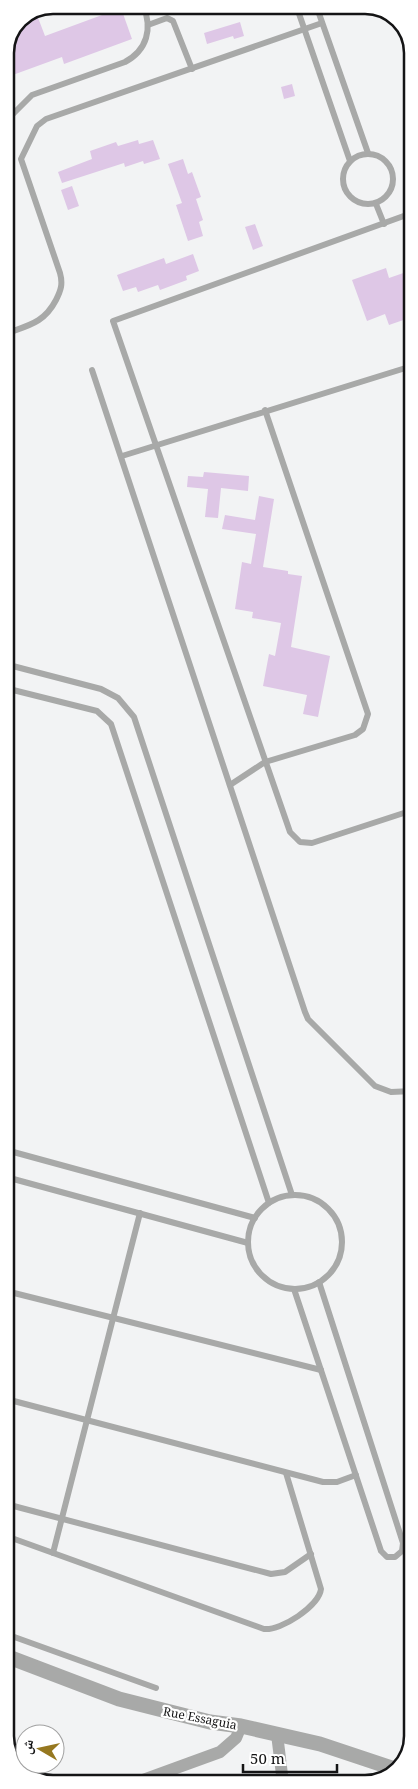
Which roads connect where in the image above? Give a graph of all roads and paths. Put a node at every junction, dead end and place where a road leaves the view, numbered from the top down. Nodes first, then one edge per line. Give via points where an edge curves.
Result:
1 (145, 14) edge
2 (299, 14) edge
3 (319, 14) edge
4 (322, 23) junction
5 (148, 25) junction
6 (304, 29) junction
7 (192, 69) junction
8 (14, 113) edge
9 (368, 153) junction
10 (350, 161) junction
11 (376, 204) junction
12 (404, 216) edge
13 (384, 224) junction
14 (14, 330) edge
15 (404, 368) edge
16 (92, 370) dead end
17 (266, 410) junction
18 (156, 446) junction
19 (122, 456) junction
20 (14, 666) edge
21 (14, 690) edge
22 (266, 762) junction
23 (230, 785) junction
24 (404, 813) edge
25 (404, 1091) edge
26 (14, 1152) edge
27 (14, 1179) edge
28 (292, 1195) junction
29 (269, 1203) junction
30 (140, 1213) junction
31 (255, 1218) junction
32 (248, 1243) junction
33 (319, 1282) junction
34 (294, 1288) junction
35 (14, 1292) edge
36 (112, 1319) junction
37 (321, 1370) junction
38 (14, 1401) edge
39 (86, 1420) junction
40 (286, 1472) junction
41 (356, 1476) junction
42 (14, 1506) edge
43 (62, 1519) junction
44 (14, 1539) edge
45 (53, 1552) junction
46 (311, 1554) junction
47 (14, 1637) edge
48 (14, 1659) edge
49 (156, 1688) dead end
50 (241, 1726) junction
51 (277, 1734) junction
52 (389, 1767) edge
53 (159, 1775) edge
54 (282, 1775) edge

1 - 5 lane
2 - 6 lane
3 - 4 lane
4 - 6 lane
4 - 9 lane
5 - 7 lane via 166,18 174,21
5 - 8 lane via 148,38 130,59 32,95
6 - 7 lane
6 - 10 lane
7 - 14 lane via 46,119 37,126 21,159 62,285 44,318
9 - 10 lane
9 - 11 lane via 388,162 394,178 390,193
10 - 11 lane via 344,172 345,189 355,201
11 - 13 lane
12 - 13 lane
13 - 18 lane via 113,321
15 - 17 lane
16 - 19 lane
17 - 18 lane
17 - 22 lane via 368,714 363,729 355,736
18 - 19 lane
18 - 22 lane
19 - 23 lane
20 - 28 lane via 101,689 118,698 134,717
21 - 29 lane via 96,712 111,724
22 - 23 lane
22 - 24 lane via 290,832 300,842 312,843
23 - 25 lane via 308,1019 375,1086 391,1092
26 - 31 lane
27 - 30 lane
28 - 29 lane
28 - 33 lane via 318,1200 331,1212 340,1228 340,1254 332,1270
29 - 31 lane
30 - 32 lane
30 - 36 lane
31 - 32 lane
32 - 34 lane via 252,1260 262,1275 277,1285
33 - 34 lane
33 - 41 lane via 403,1543 402,1551 395,1557 387,1557 381,1551
34 - 37 lane
35 - 36 lane
36 - 37 lane
36 - 39 lane
37 - 41 lane
38 - 39 lane
39 - 40 lane
39 - 43 lane
40 - 41 lane via 330,1482
40 - 46 lane
42 - 43 lane
43 - 45 lane
43 - 46 lane via 271,1574 284,1572
44 - 45 lane
45 - 46 lane via 270,1630 284,1626 318,1600 320,1585
47 - 49 lane
48 - 50 street, Rue Essaguia via 119,1699 201,1720
50 - 51 street, Rue Essaguia
50 - 53 street via 236,1738 220,1752
51 - 52 street, Rue Essaguia via 320,1744
51 - 54 street

